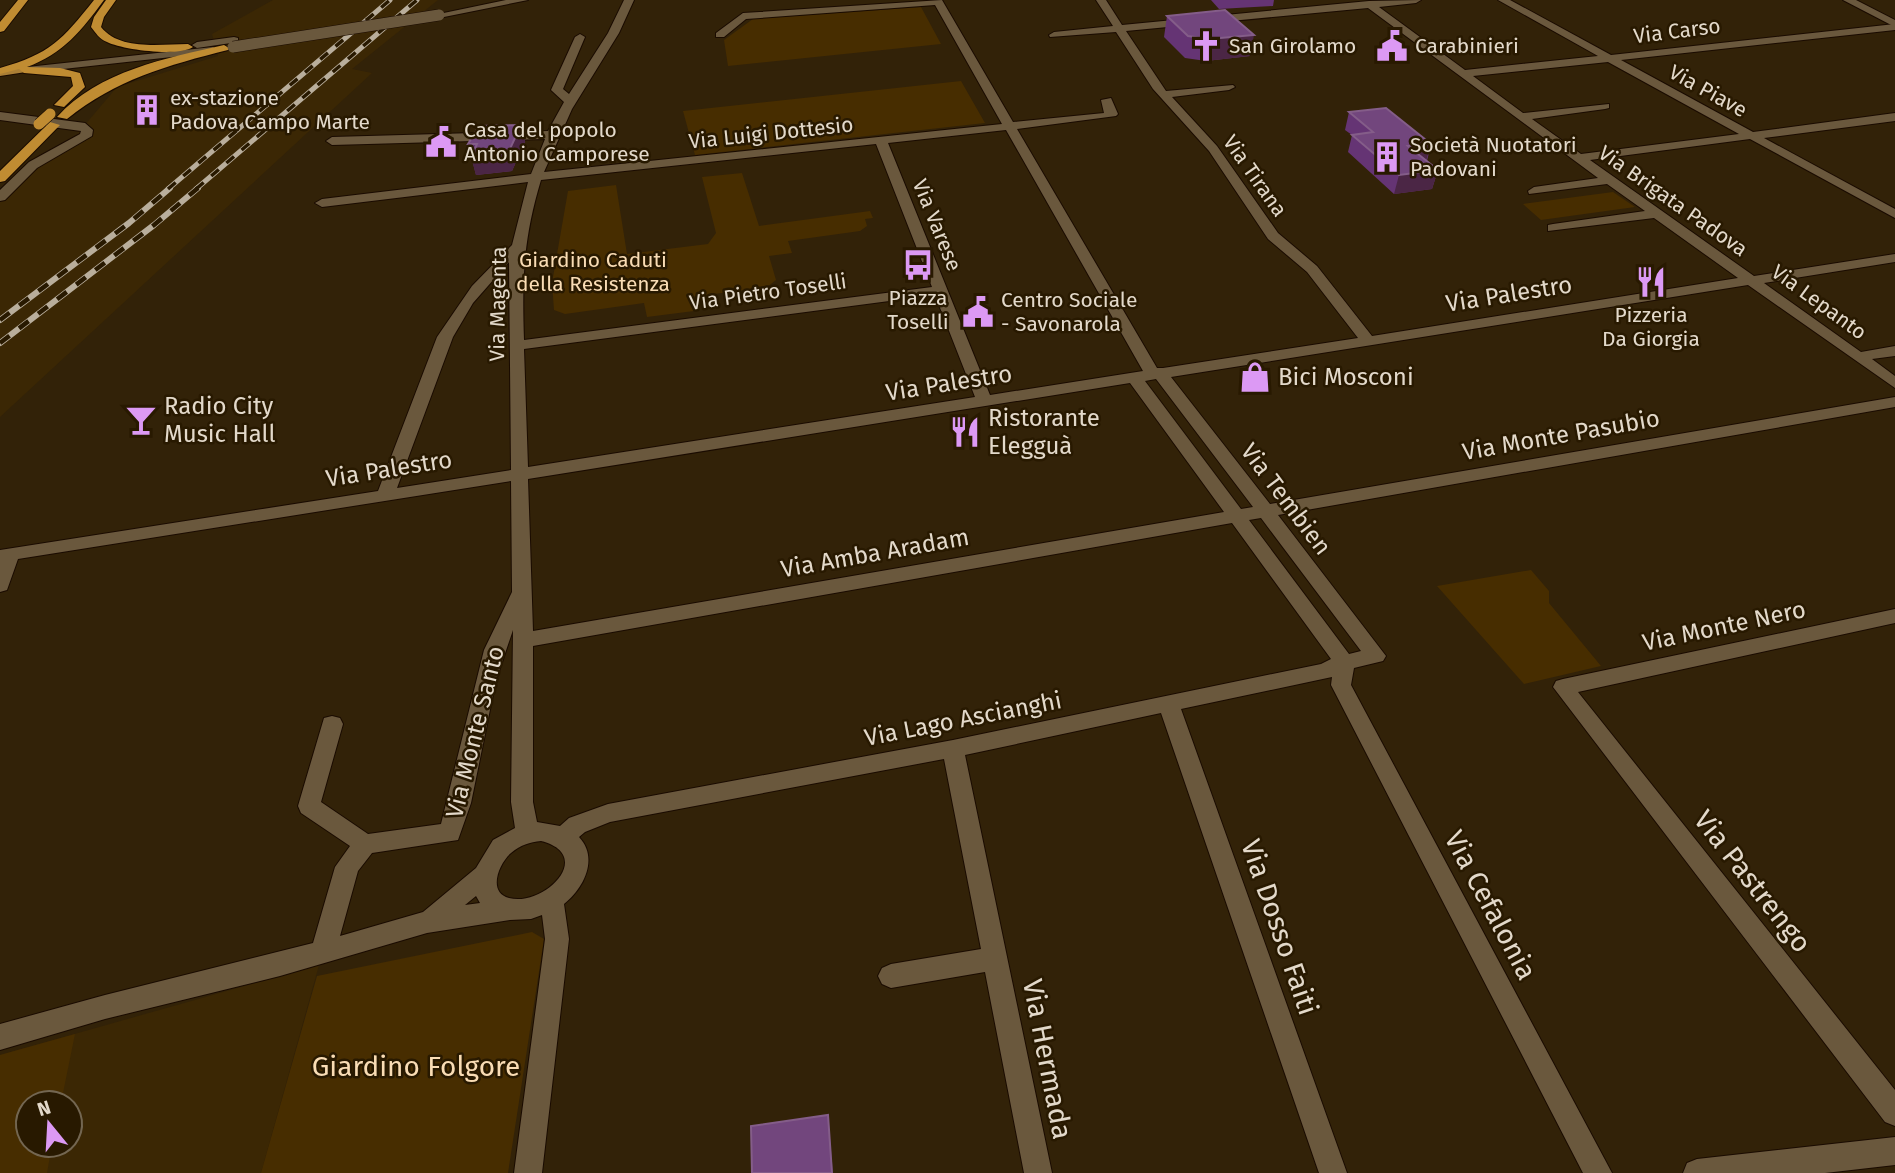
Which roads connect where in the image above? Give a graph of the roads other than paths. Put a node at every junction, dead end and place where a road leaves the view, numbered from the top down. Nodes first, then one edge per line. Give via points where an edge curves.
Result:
1 (23, 0) edge
2 (31, 0) edge
3 (99, 0) edge
4 (111, 0) edge
5 (492, 0) edge
6 (523, 0) edge
7 (629, 0) edge
8 (1101, 0) edge
9 (1295, 0) edge
10 (1416, 0) edge
11 (1503, 0) edge
12 (1847, 0) edge
13 (937, 1) edge
14 (1369, 4) junction
15 (1306, 10) junction
16 (439, 12) junction
17 (1895, 25) edge
18 (3, 26) edge
19 (1118, 29) junction
20 (720, 35) dead end
21 (1054, 35) dead end
22 (580, 37) dead end
23 (230, 45) junction
24 (188, 47) junction
25 (1609, 58) junction
26 (50, 68) junction
27 (23, 70) junction
28 (0, 72) edge
29 (1463, 74) junction
30 (1229, 87) dead end
31 (1166, 94) junction
32 (1107, 100) dead end
33 (570, 101) junction
34 (1605, 106) dead end
35 (0, 116) edge
36 (1521, 117) junction
37 (1895, 117) edge
38 (56, 119) junction
39 (1010, 126) junction
40 (552, 135) junction
41 (1750, 135) junction
42 (332, 141) dead end
43 (881, 141) junction
44 (1579, 158) junction
45 (0, 161) edge
46 (536, 177) junction
47 (0, 178) edge
48 (1611, 180) junction
49 (1534, 191) dead end
50 (0, 197) edge
51 (322, 203) dead end
52 (1659, 213) junction
53 (1895, 214) edge
54 (1553, 228) dead end
55 (517, 247) junction
56 (1895, 258) edge
57 (1753, 279) junction
58 (941, 290) junction
59 (1367, 341) junction
60 (518, 345) junction
61 (1895, 351) edge
62 (1859, 358) junction
63 (1155, 373) junction
64 (1133, 376) junction
65 (1895, 383) edge
66 (985, 402) junction
67 (1895, 402) edge
68 (520, 474) junction
69 (386, 494) junction
70 (1263, 510) junction
71 (1235, 515) junction
72 (6, 555) edge
73 (0, 584) edge
74 (522, 592) junction
75 (1895, 615) edge
76 (523, 640) junction
77 (1376, 656) joint
78 (1344, 662) junction
79 (1563, 687) joint
80 (1168, 703) junction
81 (331, 724) dead end
82 (953, 749) junction
83 (527, 833) junction
84 (564, 837) junction
85 (365, 844) junction
86 (484, 875) junction
87 (552, 901) junction
88 (510, 909) junction
89 (427, 922) junction
90 (323, 952) junction
91 (996, 958) junction
92 (891, 976) dead end
93 (0, 1037) edge
94 (1895, 1112) edge
95 (1895, 1151) edge
96 (528, 1173) edge
97 (1038, 1173) edge
98 (1333, 1173) edge
99 (1598, 1173) edge
100 (1697, 1173) edge

1 - 18 highway
2 - 18 highway
3 - 28 highway via 58,51
4 - 24 highway via 96,27 104,37 142,47
5 - 16 street
6 - 16 street
7 - 33 street, Via Magenta
8 - 19 street, Via Tirana
9 - 15 street
10 - 14 street
11 - 25 street, Via Piave
12 - 17 street
13 - 20 street via 743,12
13 - 39 street, Via Tembien
14 - 15 street
14 - 29 street, Via Brigata Padova
15 - 19 street
16 - 23 street, bridge
17 - 25 street, Via Carso
19 - 21 street
19 - 31 street, Via Tirana
22 - 33 street via 557,90
23 - 24 street
23 - 26 street
23 - 38 highway via 130,74
24 - 26 street
25 - 29 street, Via Carso
25 - 41 street, Via Piave
26 - 27 street
27 - 28 main road
27 - 38 highway via 71,72 78,78 79,87
29 - 36 street, Via Brigata Padova
30 - 31 street
31 - 59 street, Via Tirana via 1213,149 1273,236 1312,269
32 - 39 street, Via Luigi Dottesio via 1110,116
33 - 40 street, Via Magenta
34 - 36 street
35 - 50 street via 87,130 76,143 33,165
36 - 44 street, Via Brigata Padova
37 - 41 street
38 - 45 highway, bridge via 39,124
38 - 47 highway
39 - 43 street, Via Luigi Dottesio
39 - 63 street, Via Tembien
40 - 42 street
40 - 46 street, Via Magenta
41 - 44 street
41 - 53 street, Via Piave
43 - 46 street, Via Luigi Dottesio
43 - 58 street, Via Varese
44 - 48 street, Via Brigata Padova
46 - 51 street, Via Luigi Dottesio
46 - 55 street, Via Magenta
48 - 49 street
48 - 52 street, Via Brigata Padova
52 - 54 street
52 - 57 street, Via Brigata Padova
55 - 60 street, Via Magenta
55 - 69 street via 494,268 452,325
56 - 57 street, Via Palestro
57 - 59 street, Via Palestro
57 - 62 street, Via Lepanto
58 - 60 street, Via Pietro Toselli
58 - 66 street, Via Varese
59 - 63 street, Via Palestro
60 - 68 street, Via Magenta
61 - 62 street
62 - 65 street, Via Lepanto
63 - 64 street, Via Palestro
63 - 70 street, Via Tembien
64 - 66 street, Via Palestro
64 - 71 street, Via Tembien
66 - 68 street, Via Palestro
67 - 70 street, Via Monte Pasubio
68 - 69 street, Via Palestro
68 - 74 street, Via Monte Santo
69 - 72 street, Via Palestro
70 - 71 street, Via Monte Pasubio
70 - 77 street, Via Tembien
71 - 76 street, Via Amba Aradam
71 - 78 street, Via Tembien
72 - 73 street, Via Palestro
74 - 76 street, Via Monte Santo
74 - 85 street, Via Monte Santo via 491,654 450,833
75 - 79 street, Via Monte Nero
76 - 83 street, Via Monte Santo via 522,802
77 - 78 street, Via Lago Ascianghi
78 - 80 street, Via Lago Ascianghi via 1325,671
78 - 99 street, Via Cefalonia via 1341,685
79 - 94 street, Via Pastrengo
80 - 82 street, Via Lago Ascianghi
80 - 98 street, Via Dosso Faiti
81 - 85 street via 309,806
82 - 84 street, Via Lago Ascianghi via 608,813 577,825
82 - 91 street, Via Hermada
83 - 84 street via 554,832
83 - 86 street via 502,846
84 - 87 street via 578,855 578,867 565,891
85 - 90 street via 346,867
86 - 88 street via 489,897
86 - 89 street
87 - 88 street via 531,909
87 - 96 street via 557,939
88 - 89 street
89 - 90 street
90 - 93 street
91 - 92 street, Via Hermada
91 - 97 street, Via Hermada
95 - 100 street

